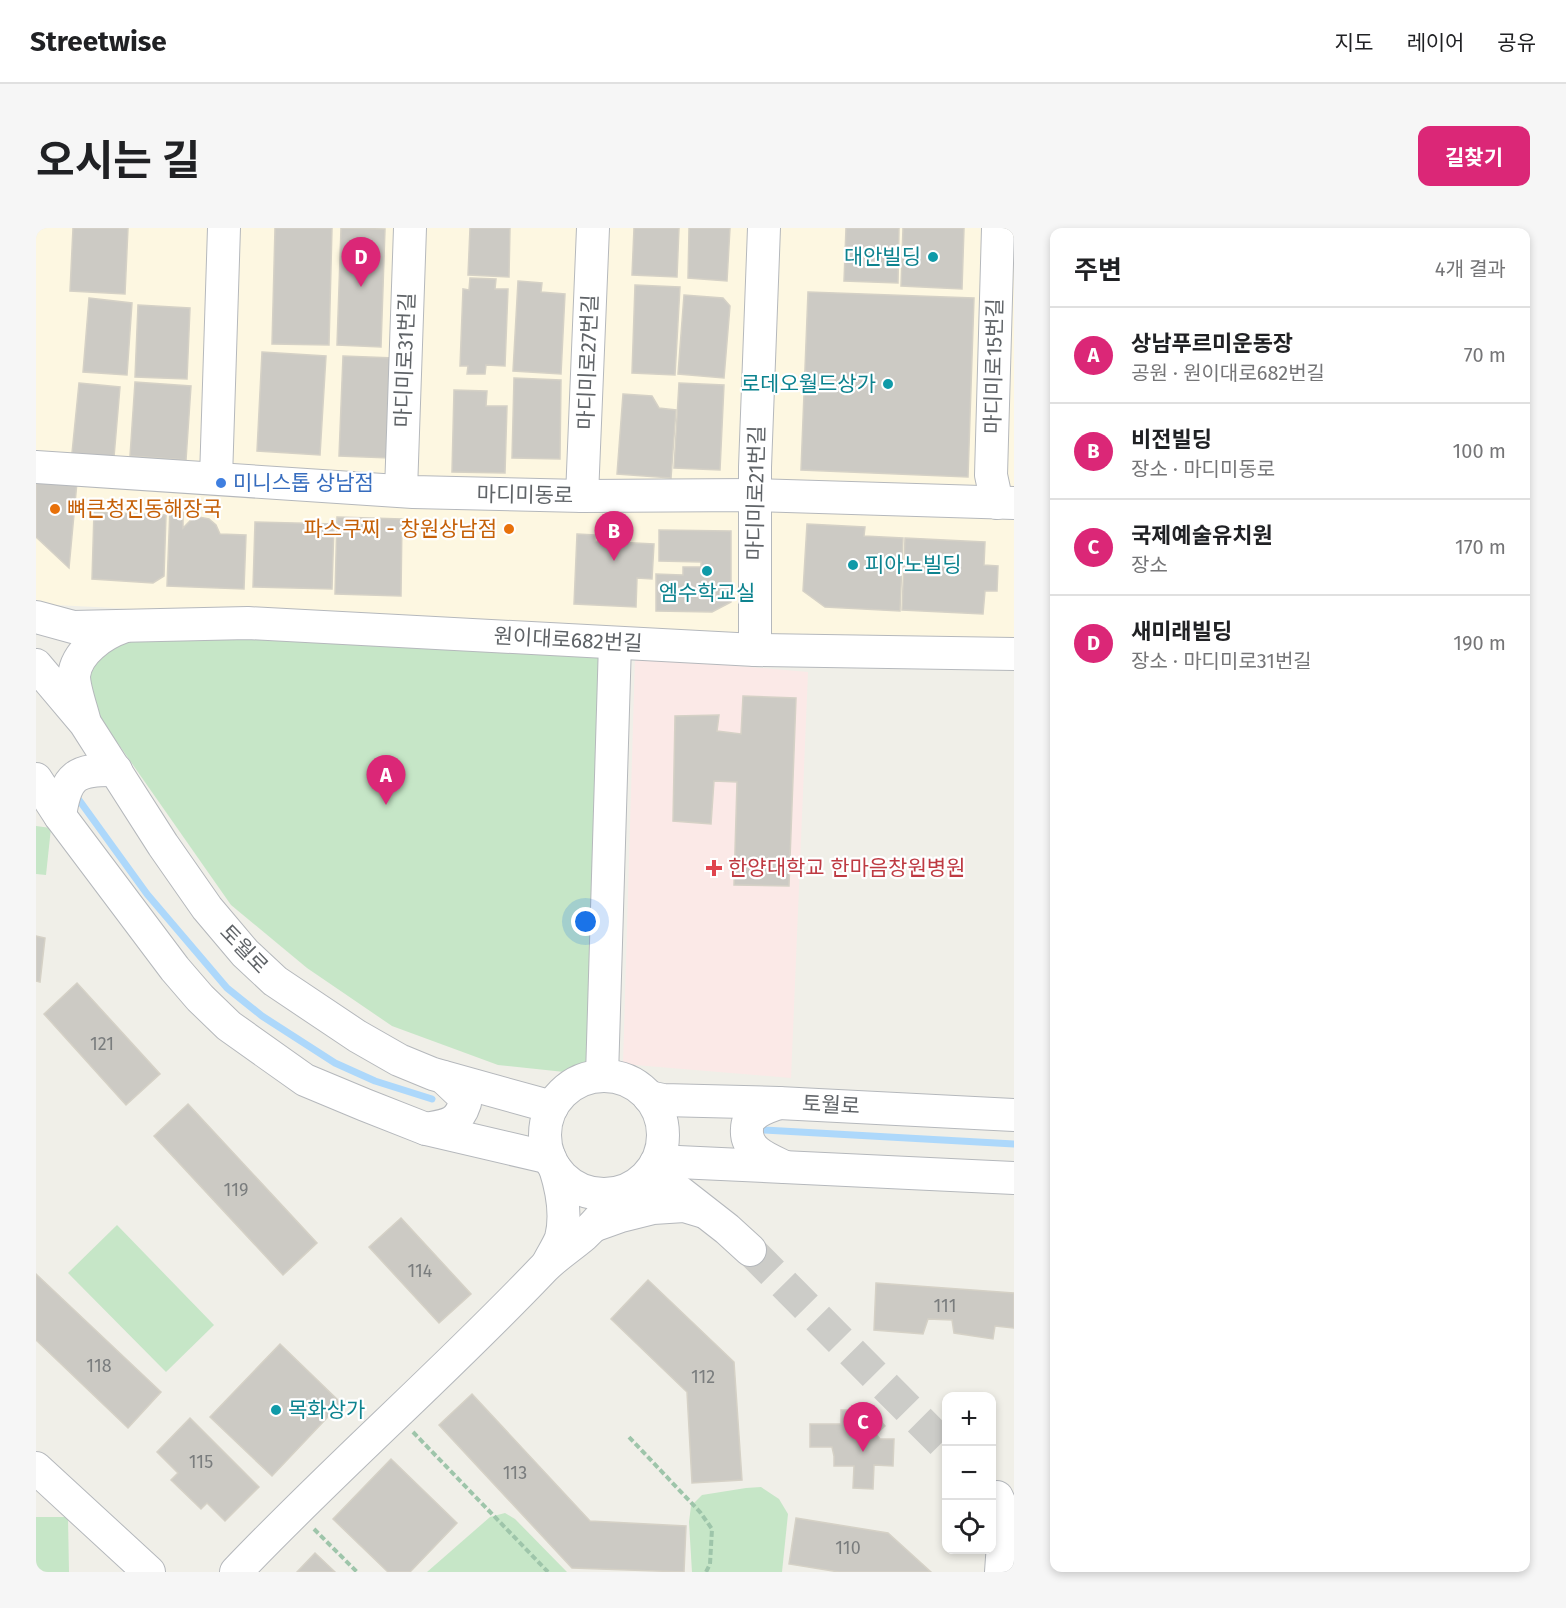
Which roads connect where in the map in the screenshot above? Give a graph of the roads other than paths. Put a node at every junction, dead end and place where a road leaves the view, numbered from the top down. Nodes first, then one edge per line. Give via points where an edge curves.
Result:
1 (224, 228) edge
2 (410, 228) edge
3 (593, 228) edge
4 (764, 228) edge
5 (998, 228) edge
6 (37, 459) edge
7 (216, 478) junction
8 (401, 491) junction
9 (755, 495) junction
10 (582, 496) junction
11 (1006, 503) edge
12 (36, 601) edge
13 (36, 617) edge
14 (111, 627) junction
15 (615, 643) junction
16 (755, 650) junction
17 (1014, 654) edge
18 (36, 665) edge
19 (85, 723) junction
20 (116, 771) junction
21 (36, 779) edge
22 (60, 816) junction
23 (602, 1076) junction
24 (443, 1077) junction
25 (649, 1097) junction
26 (779, 1103) junction
27 (552, 1107) junction
28 (1014, 1115) edge
29 (426, 1129) junction
30 (552, 1163) junction
31 (714, 1164) junction
32 (784, 1167) junction
33 (639, 1178) junction
34 (1014, 1178) edge
35 (704, 1212) junction
36 (592, 1227) junction
37 (750, 1250) tunnel mouth
38 (548, 1264) junction
39 (36, 1468) edge
40 (997, 1497) dead end
41 (149, 1572) edge
42 (236, 1572) edge
43 (1001, 1572) edge

1 - 7 street
2 - 8 street, 마디미로31번길
3 - 10 street, 마디미로27번길
4 - 9 street, 마디미로21번길
5 - 11 street, 마디미로15번길 via 992,475
6 - 7 street, 마디미동로
7 - 8 street, 마디미동로
8 - 10 street, 마디미동로
9 - 10 street, 마디미동로
9 - 11 street, 마디미동로
9 - 16 street, 마디미로21번길
12 - 14 street via 63,615
13 - 14 street, 원이대로682번길 via 73,627
14 - 15 street, 원이대로682번길 via 248,623
14 - 19 street via 80,659 74,676
15 - 16 street, 원이대로682번길
15 - 23 street
16 - 17 street, 원이대로682번길
18 - 19 street, 토월로
19 - 20 street, 토월로
20 - 22 street via 87,771 76,777 66,788
20 - 24 street, 토월로 via 207,908 245,953 275,981 357,1036 399,1060
21 - 22 street
22 - 29 street via 175,969 229,1026 305,1080
23 - 25 street via 621,1078
23 - 27 street via 569,1087
24 - 27 street, 토월로
24 - 29 street via 465,1103 461,1115 453,1122
25 - 26 street, 토월로
25 - 33 street via 661,1117 664,1136 660,1155
26 - 28 street, 토월로
26 - 32 street via 752,1116 746,1135 753,1149
27 - 30 street via 545,1134
29 - 30 street
30 - 33 street via 566,1181 599,1195
30 - 38 street via 562,1188 563,1226
31 - 32 street
31 - 33 street via 678,1162
31 - 35 street via 695,1186
32 - 34 street
33 - 35 street via 663,1179
33 - 36 street
35 - 36 street via 684,1206 653,1208
35 - 37 street
36 - 38 street
38 - 42 street
39 - 41 street
40 - 43 street via 1004,1528

